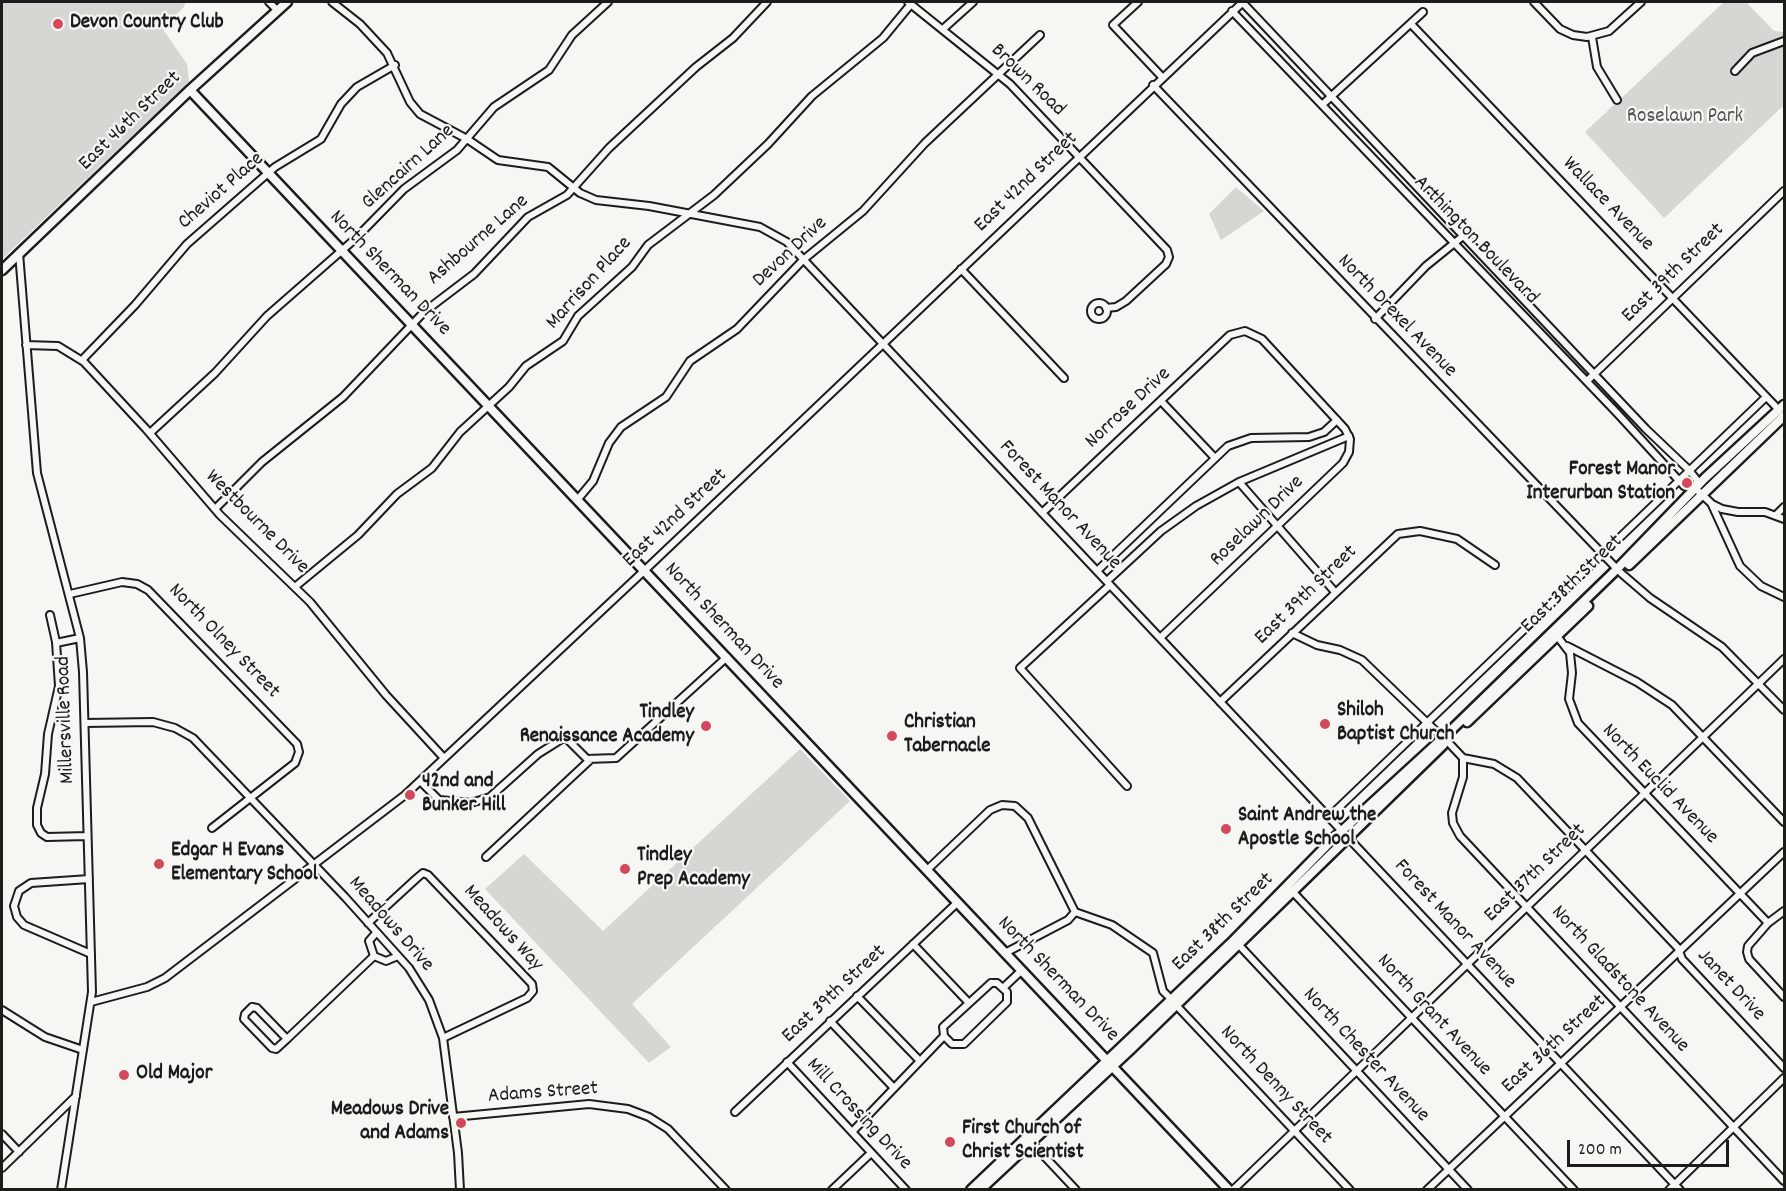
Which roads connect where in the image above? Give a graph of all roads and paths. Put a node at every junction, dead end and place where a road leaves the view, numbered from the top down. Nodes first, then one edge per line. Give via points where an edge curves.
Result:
1 (269, 2) edge
2 (287, 2) edge
3 (332, 2) edge
4 (608, 2) edge
5 (767, 2) edge
6 (973, 2) edge
7 (1138, 2) edge
8 (1243, 2) edge
9 (1534, 2) edge
10 (1641, 2) edge
11 (909, 3) edge
12 (277, 10) junction
13 (1232, 11) junction
14 (1423, 12) dead end
15 (1411, 24) junction
16 (943, 29) junction
17 (1040, 35) dead end
18 (1592, 37) junction
19 (1785, 41) edge
20 (395, 65) junction
21 (1735, 71) dead end
22 (999, 74) junction
23 (1162, 77) junction
24 (1154, 85) junction
25 (190, 90) junction
26 (1330, 97) junction
27 (1617, 100) dead end
28 (1323, 104) junction
29 (467, 139) junction
30 (1079, 156) junction
31 (268, 174) junction
32 (574, 187) junction
33 (1785, 191) edge
34 (689, 214) junction
35 (1462, 236) junction
36 (1455, 243) junction
37 (342, 251) junction
38 (19, 253) junction
39 (804, 260) junction
40 (961, 269) junction
41 (2, 270) edge
42 (1673, 298) junction
43 (1106, 308) dead end
44 (1375, 319) junction
45 (412, 326) junction
46 (883, 344) junction
47 (26, 345) junction
48 (82, 360) junction
49 (1594, 374) junction
50 (1064, 378) dead end
51 (1587, 381) junction
52 (1766, 397) junction
53 (1161, 401) junction
54 (489, 406) junction
55 (1783, 413) edge
56 (1337, 420) junction
57 (150, 433) junction
58 (1349, 436) junction
59 (1214, 457) junction
60 (1689, 470) junction
61 (1679, 480) junction
62 (1239, 483) junction
63 (1698, 490) junction
64 (578, 499) junction
65 (1712, 504) junction
66 (1785, 507) edge
67 (215, 509) junction
68 (1042, 513) junction
69 (1776, 515) junction
70 (1785, 519) edge
71 (1278, 525) junction
72 (1602, 555) junction
73 (1495, 565) dead end
74 (645, 570) junction
75 (1097, 571) junction
76 (1619, 571) junction
77 (1108, 583) junction
78 (296, 586) junction
79 (1335, 592) junction
80 (70, 594) junction
81 (1785, 597) edge
82 (50, 615) dead end
83 (1292, 633) junction
84 (1557, 636) junction
85 (80, 638) junction
86 (1160, 638) junction
87 (56, 644) junction
88 (1567, 646) junction
89 (727, 657) junction
90 (1785, 659) edge
91 (1759, 683) junction
92 (1220, 702) junction
93 (1785, 710) edge
94 (1428, 722) junction
95 (86, 723) junction
96 (1704, 737) junction
97 (1445, 740) junction
98 (443, 758) junction
99 (1463, 758) junction
100 (591, 759) junction
101 (420, 781) junction
102 (1127, 786) dead end
103 (1644, 794) junction
104 (251, 798) junction
105 (1329, 817) junction
106 (1785, 822) edge
107 (212, 828) dead end
108 (1344, 833) junction
109 (87, 836) junction
110 (1585, 850) junction
111 (1785, 852) edge
112 (486, 857) dead end
113 (314, 865) junction
114 (927, 870) junction
115 (89, 879) junction
116 (1292, 891) junction
117 (1741, 895) junction
118 (958, 902) junction
119 (1526, 906) junction
120 (1785, 910) edge
121 (1075, 912) junction
122 (368, 923) junction
123 (1767, 923) junction
124 (376, 933) junction
125 (914, 944) junction
126 (1238, 944) junction
127 (1679, 952) junction
128 (1005, 953) junction
129 (91, 954) junction
130 (374, 956) junction
131 (398, 956) junction
132 (1467, 963) junction
133 (1022, 970) junction
134 (1002, 988) junction
135 (857, 996) junction
136 (1785, 998) edge
137 (91, 1002) junction
138 (1173, 1002) junction
139 (969, 1003) junction
140 (1622, 1007) junction
141 (2, 1010) edge
142 (1411, 1016) junction
143 (830, 1021) junction
144 (944, 1036) junction
145 (443, 1038) junction
146 (286, 1039) junction
147 (83, 1050) junction
148 (919, 1060) junction
149 (1560, 1061) junction
150 (787, 1062) junction
151 (1110, 1063) junction
152 (1785, 1068) edge
153 (1356, 1070) junction
154 (1785, 1078) edge
155 (893, 1087) junction
156 (76, 1096) junction
157 (735, 1113) dead end
158 (1504, 1115) junction
159 (453, 1117) junction
160 (1734, 1127) junction
161 (1294, 1130) junction
162 (852, 1132) junction
163 (2, 1134) edge
164 (1031, 1142) junction
165 (19, 1152) junction
166 (871, 1153) junction
167 (2, 1168) edge
168 (1449, 1169) junction
169 (1785, 1180) edge
170 (1675, 1184) junction
171 (61, 1190) edge
172 (460, 1190) edge
173 (726, 1190) edge
174 (832, 1190) edge
175 (906, 1190) edge
176 (971, 1190) edge
177 (980, 1190) edge
178 (1076, 1190) edge
179 (1231, 1190) edge
180 (1350, 1190) edge
181 (1427, 1190) edge
182 (1468, 1190) edge
183 (1574, 1190) edge
184 (1669, 1190) edge
185 (1680, 1190) edge

1 - 12 street
2 - 12 main road, East 46th Street
3 - 20 street, Forest Manor Avenue via 360,24
4 - 29 street, Glencairn Lane via 572,35 549,70 494,106
5 - 32 street, Ashbourne Lane via 733,38 609,148
6 - 16 street
7 - 23 street via 1113,25
8 - 13 street, East 42nd Street
8 - 26 street, Arthington Boulevard
9 - 18 street via 1564,31
10 - 18 street via 1611,30
11 - 16 street, Brown Road
11 - 34 street, Marrison Place via 883,38 828,81 736,174
12 - 25 main road, East 46th Street
13 - 23 street, East 42nd Street
13 - 28 street, Arthington Boulevard
14 - 15 street
15 - 26 street
15 - 42 street, Wallace Avenue
16 - 22 street, Brown Road
17 - 22 street, Devon Drive
18 - 27 street via 1600,75
19 - 21 street via 1752,53
20 - 29 street, Forest Manor Avenue via 417,111
20 - 31 street, Cheviot Place via 357,87 341,104 321,138
22 - 30 street, Brown Road
22 - 39 street, Devon Drive via 920,148 862,210
23 - 24 street, East 42nd Street
24 - 30 street, East 42nd Street
24 - 44 street, North Drexel Avenue
25 - 31 main road, North Sherman Drive
25 - 38 main road, East 46th Street
26 - 28 street
26 - 35 street, Arthington Boulevard
28 - 36 street, Arthington Boulevard
29 - 32 street, Forest Manor Avenue via 502,161 548,167
29 - 37 street, Glencairn Lane via 454,154 404,189
30 - 40 street, East 42nd Street
30 - 43 street, Brown Road via 1169,255 1166,264 1126,301
31 - 37 main road, North Sherman Drive
31 - 48 street, Cheviot Place via 187,244
32 - 34 street, Forest Manor Avenue via 596,200
32 - 45 street, Ashbourne Lane via 528,217 484,265 432,305
33 - 42 street, East 39th Street
34 - 39 street, Forest Manor Avenue via 767,229
34 - 54 street, Marrison Place via 648,245 632,267 578,316 563,341 535,358
35 - 36 street
35 - 49 street, Arthington Boulevard
36 - 44 street via 1426,266
36 - 51 street, Arthington Boulevard
37 - 45 main road, North Sherman Drive
37 - 57 street, Glencairn Lane via 267,316 215,373
38 - 41 main road, East 46th Street
38 - 47 street, Millersville Road
39 - 46 street, Forest Manor Avenue
39 - 64 street, Devon Drive via 728,337 690,361 662,401 616,432 593,481
40 - 46 street, East 42nd Street
40 - 50 street
42 - 49 street, East 39th Street
42 - 52 street, Wallace Avenue
44 - 72 street, North Drexel Avenue
45 - 54 main road, North Sherman Drive
45 - 67 street, Ashbourne Lane via 343,397 262,462
46 - 68 street, Forest Manor Avenue
46 - 74 street, East 42nd Street
47 - 48 street, Westbourne Drive via 58,346
47 - 80 street, Millersville Road via 37,472
48 - 57 street, Westbourne Drive
49 - 51 street, East 39th Street
49 - 60 street, Arthington Boulevard
51 - 61 street, Arthington Boulevard
52 - 55 street, Wallace Avenue
52 - 60 street
53 - 56 street, Norrose Drive via 1230,335 1251,332
53 - 59 street
53 - 68 street, Norrose Drive
54 - 64 main road, North Sherman Drive
54 - 78 street, Marrison Place via 455,438 432,468 397,494 358,535
55 - 63 main road, East 38th Street
56 - 58 street
56 - 59 street via 1314,436 1249,439 1232,444
57 - 67 street, Westbourne Drive
58 - 62 street
58 - 71 street, Roselawn Drive via 1346,459
59 - 75 street
60 - 61 street
60 - 63 street, Arthington Boulevard via 1697,480
61 - 63 street, Arthington Boulevard via 1688,489
61 - 72 street
62 - 71 street
62 - 77 street via 1161,531
63 - 65 street, Arthington Boulevard
63 - 76 main road, East 38th Street
64 - 74 main road, North Sherman Drive
65 - 69 street via 1730,511
65 - 81 street via 1737,562 1761,586
66 - 69 street
67 - 78 street, Westbourne Drive
68 - 75 street, Forest Manor Avenue
69 - 70 street
71 - 79 street
71 - 86 street, Roselawn Drive
72 - 76 street, North Drexel Avenue
72 - 94 street
73 - 79 street, East 39th Street via 1460,541 1424,531 1405,531 1392,537
74 - 89 main road, North Sherman Drive
74 - 98 street, East 42nd Street
75 - 77 street, Forest Manor Avenue
76 - 84 main road, East 38th Street
76 - 91 street, North Drexel Avenue via 1642,592 1712,639
76 - 97 main road, East 38th Street
77 - 86 street, Forest Manor Avenue
77 - 102 street via 1020,668
78 - 98 street, Westbourne Drive
79 - 83 street, East 39th Street
80 - 85 street, Millersville Road
80 - 104 street, North Olney Street via 122,582 150,591 294,740 299,754 295,763
82 - 87 street
83 - 92 street, East 39th Street
83 - 94 street via 1359,658
84 - 88 street
84 - 97 main road, East 38th Street
85 - 87 street
85 - 95 street, Millersville Road
86 - 92 street, Forest Manor Avenue
87 - 109 street via 58,692 48,734 38,825 47,837
88 - 96 street via 1652,691
88 - 103 street, North Euclid Avenue via 1572,666 1569,699 1574,717
89 - 100 street via 618,756
89 - 114 main road, North Sherman Drive
90 - 91 street, East 37th Street
91 - 93 street, North Drexel Avenue
91 - 96 street, East 37th Street
92 - 105 street, Forest Manor Avenue
94 - 97 street
94 - 105 street
95 - 104 street, Meadows Drive via 148,722 175,728 199,743
95 - 109 street, Millersville Road
96 - 103 street, East 37th Street
96 - 106 street
97 - 99 street
97 - 108 main road, East 38th Street
98 - 101 street, East 42nd Street
99 - 110 street, Janet Drive via 1494,764 1511,773
99 - 119 street, North Gladstone Avenue via 1463,777 1452,810 1455,828
100 - 101 street via 566,737 537,754 490,797 471,803 439,800
100 - 112 street
101 - 113 street, East 42nd Street
103 - 110 street, East 37th Street
103 - 117 street, North Euclid Avenue
104 - 107 street
104 - 113 street, Meadows Drive
105 - 108 street, Forest Manor Avenue
108 - 116 main road, East 38th Street
108 - 132 street, Forest Manor Avenue
108 - 138 main road, East 38th Street
109 - 115 street, Millersville Road
110 - 119 street, East 37th Street
110 - 127 street, Janet Drive
111 - 117 street, East 36th Street
113 - 122 street, Meadows Drive
113 - 137 street, East 42nd Street via 165,978 147,987
114 - 118 main road, North Sherman Drive
114 - 121 street via 990,810 1010,805 1027,816
115 - 129 street, Millersville Road
115 - 129 street via 31,883 19,891 14,906 24,925
116 - 126 main road, East 38th Street
116 - 142 street, North Grant Avenue
117 - 123 street, North Euclid Avenue
117 - 127 street, East 36th Street
118 - 125 street, East 39th Street
118 - 128 main road, North Sherman Drive
119 - 132 street, East 37th Street
119 - 140 street, North Gladstone Avenue
120 - 123 street
121 - 128 street via 1068,920
121 - 138 street, North Denny Street via 1112,925 1153,953 1163,991
122 - 124 street, Meadows Drive
122 - 145 street, Meadows Way via 423,873 428,874 532,984 527,998
123 - 136 street via 1748,946 1747,955
124 - 130 street via 369,941
124 - 131 street, Meadows Drive
125 - 135 street, East 39th Street
125 - 139 street
126 - 138 main road, East 38th Street
126 - 153 street, North Chester Avenue
127 - 140 street, East 36th Street
127 - 152 street, Janet Drive
128 - 133 main road, North Sherman Drive
129 - 137 street, Millersville Road
130 - 131 street via 386,961
130 - 146 street
131 - 145 street, Meadows Drive via 427,995
132 - 142 street, East 37th Street
132 - 149 street, Forest Manor Avenue
133 - 134 street
133 - 151 main road, North Sherman Drive
134 - 139 street via 995,983 987,985
134 - 144 street via 1007,1002 964,1044 955,1045
135 - 143 street, East 39th Street
135 - 148 street
137 - 147 street, Millersville Road
138 - 151 main road, East 38th Street
138 - 161 street, North Denny Street
139 - 144 street via 944,1027
140 - 149 street, East 36th Street
140 - 160 street, North Gladstone Avenue
141 - 147 street via 45,1038
142 - 153 street, East 37th Street
142 - 158 street, North Grant Avenue
143 - 150 street, East 39th Street
143 - 155 street
144 - 148 street
145 - 159 street, Meadows Drive
146 - 146 street via 273,1048 244,1015 256,1007
147 - 156 street, Millersville Road
148 - 155 street
149 - 158 street, East 36th Street
149 - 170 street, Forest Manor Avenue
150 - 157 street, East 39th Street
150 - 162 street, Mill Crossing Drive
151 - 164 main road, East 38th Street
151 - 176 main road, East 38th Street
151 - 179 main road, North Sherman Drive
153 - 161 street, East 37th Street
153 - 168 street, North Chester Avenue
154 - 160 street
155 - 162 street
156 - 165 street
156 - 171 street, Millersville Road
158 - 168 street, East 36th Street
158 - 183 street, North Grant Avenue
159 - 172 street, Meadows Drive
159 - 173 street, Adams Street via 609,1105 633,1110 672,1132
160 - 169 street, North Gladstone Avenue
160 - 170 street
161 - 179 street, East 37th Street
161 - 180 street, North Denny Street
162 - 166 street, Mill Crossing Drive
163 - 165 street
164 - 177 main road, East 38th Street
164 - 178 street
165 - 167 street
166 - 174 street
166 - 175 street, Mill Crossing Drive
168 - 181 street, East 36th Street
168 - 182 street, North Chester Avenue
170 - 184 street
170 - 185 street, Forest Manor Avenue

